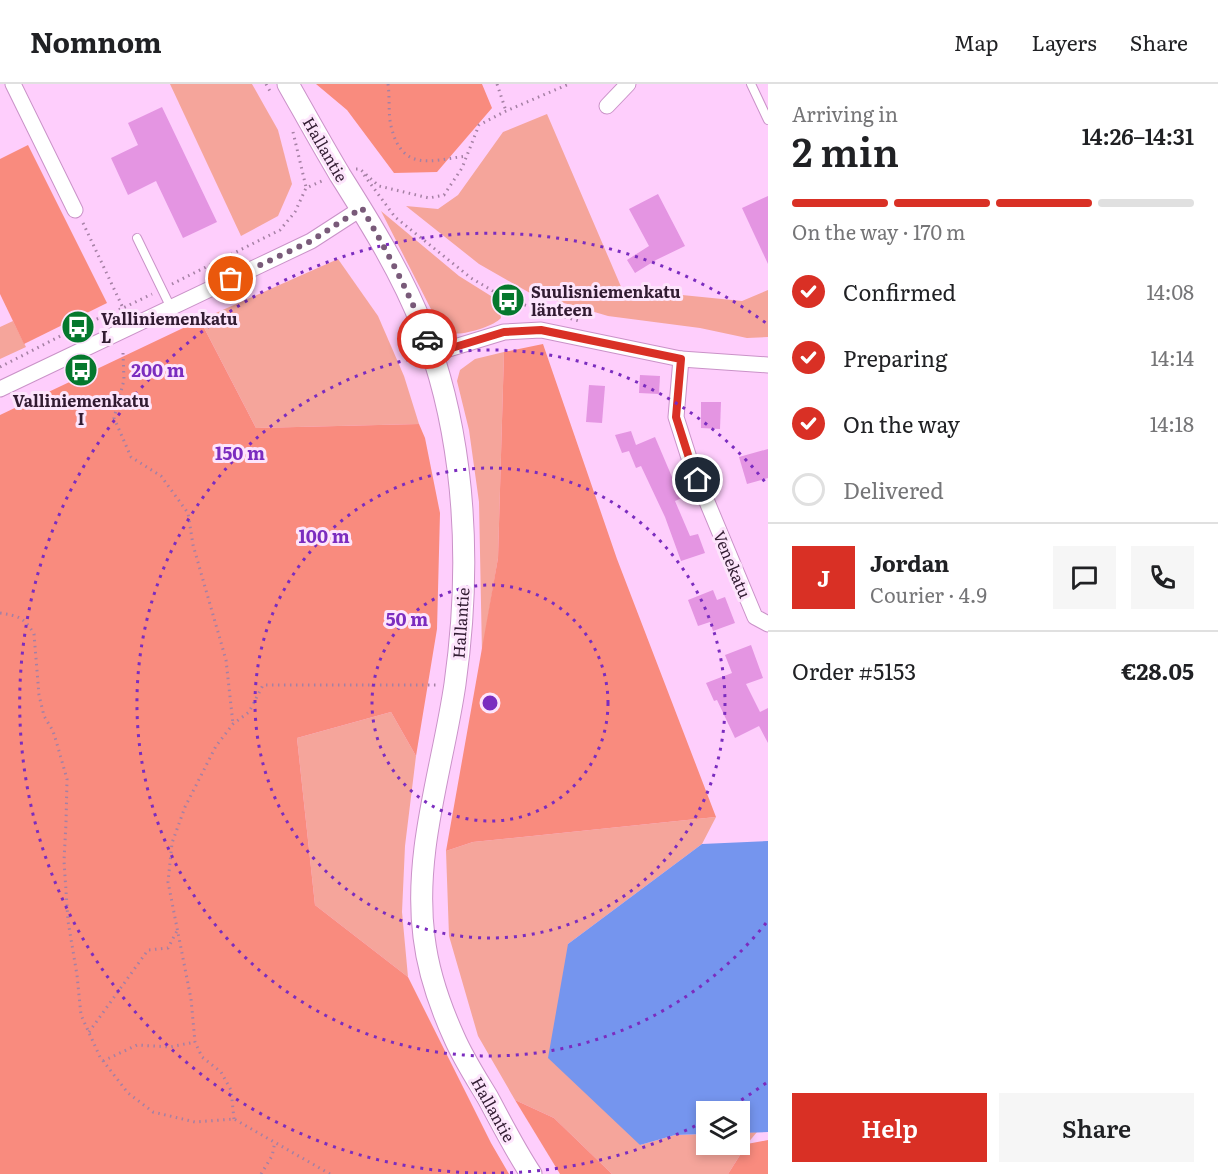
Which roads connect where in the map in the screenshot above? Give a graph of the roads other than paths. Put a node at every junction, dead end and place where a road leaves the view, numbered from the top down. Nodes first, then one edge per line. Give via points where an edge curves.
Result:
1 (13, 84) edge
2 (628, 84) edge
3 (751, 84) edge
4 (280, 88) edge
5 (607, 106) dead end
6 (768, 120) edge
7 (362, 208) junction
8 (75, 210) road end
9 (137, 237) dead end
10 (171, 308) junction
11 (432, 354) junction
12 (681, 359) junction
13 (768, 365) edge
14 (0, 389) edge
15 (768, 624) edge
16 (531, 1174) edge

1 - 8 street
2 - 5 street
3 - 6 lane
4 - 7 street, Hallantie via 349,171
7 - 10 street via 311,241
7 - 11 street, Hallantie via 410,300
9 - 10 lane
10 - 14 street
11 - 12 street via 504,332 541,330
11 - 16 street, Hallantie via 458,469 464,591 455,685 423,872 424,940 440,1005 455,1039
12 - 13 street
12 - 15 street, Venekatu via 676,417 690,461 755,616

